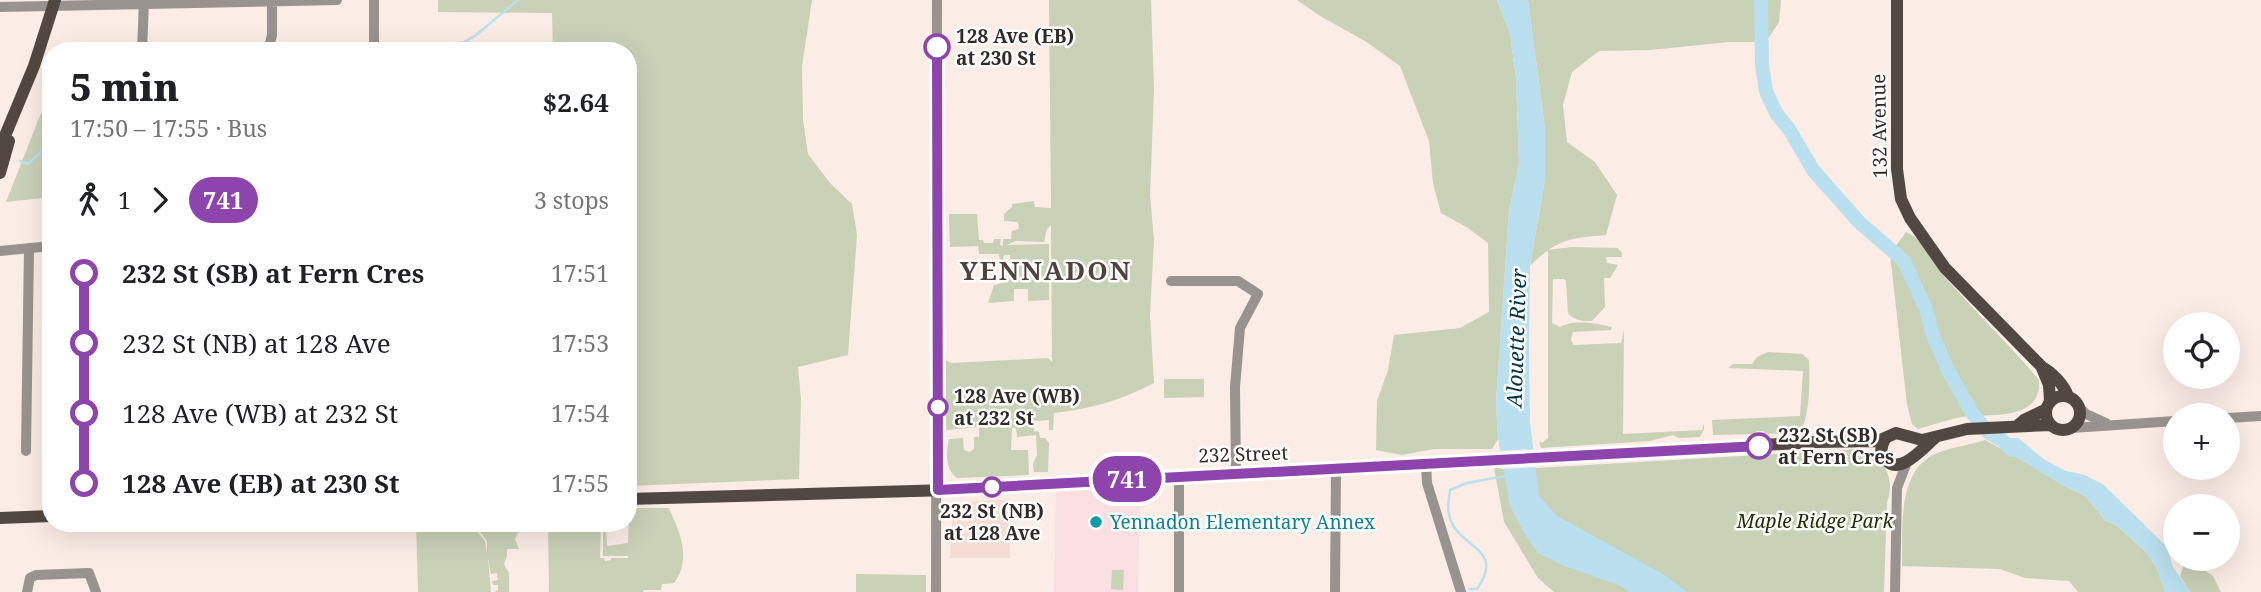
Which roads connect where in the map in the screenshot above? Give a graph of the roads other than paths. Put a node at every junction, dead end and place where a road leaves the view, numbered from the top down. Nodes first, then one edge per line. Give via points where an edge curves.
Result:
1 (337, 0) edge
2 (374, 0) edge
3 (937, 0) edge
4 (1897, 0) edge
5 (272, 1) edge
6 (144, 2) edge
7 (54, 3) edge
8 (0, 7) edge
9 (142, 42) edge
10 (270, 42) edge
11 (374, 42) edge
12 (18, 106) junction
13 (0, 148) edge
14 (0, 173) edge
15 (42, 247) edge
16 (29, 248) junction
17 (0, 251) edge
18 (1171, 281) dead end
19 (2042, 367) junction
20 (2068, 396) junction
21 (2048, 406) junction
22 (2079, 407) junction
23 (2261, 416) edge
24 (2240, 417) edge
25 (2163, 422) edge
26 (2109, 424) junction
27 (2050, 425) junction
28 (2015, 426) junction
29 (2072, 428) junction
30 (1909, 438) junction
31 (1935, 438) junction
32 (1885, 439) junction
33 (1859, 442) junction
34 (26, 451) dead end
35 (1885, 459) junction
36 (1910, 459) junction
37 (1426, 464) junction
38 (1336, 469) junction
39 (1236, 474) junction
40 (1179, 476) junction
41 (1897, 488) junction
42 (938, 490) junction
43 (637, 499) edge
44 (42, 516) edge
45 (0, 518) edge
46 (27, 592) edge
47 (96, 592) edge
48 (936, 592) edge
49 (1179, 592) edge
50 (1335, 592) edge
51 (1461, 592) edge
52 (1895, 592) edge

1 - 5 street
2 - 11 street
3 - 42 street
4 - 19 main road, 132 Avenue via 1901,199 1945,268
5 - 6 street
5 - 10 street
6 - 7 street
6 - 9 street
7 - 8 street
7 - 12 main road
12 - 13 main road
12 - 14 main road
15 - 16 street
16 - 17 street
16 - 34 street
18 - 39 street via 1238,281 1258,294 1241,328 1235,387
19 - 20 main road, 132 Avenue
19 - 21 main road via 2049,385
20 - 21 main road via 2056,397
20 - 22 main road
21 - 27 main road
21 - 28 main road
22 - 26 street
22 - 29 main road via 2079,419
23 - 24 street
25 - 26 street
26 - 29 street
27 - 28 main road
27 - 29 main road via 2060,430
28 - 31 main road via 1964,429
30 - 31 main road
30 - 32 main road via 1896,433
30 - 36 main road via 1914,448
31 - 36 main road
32 - 33 main road, 232 Street
32 - 35 main road
33 - 35 main road
33 - 37 main road, 232 Street
35 - 36 main road via 1897,466
35 - 41 street
36 - 41 street
37 - 38 main road, 232 Street
37 - 51 street via 1427,483
38 - 39 main road, 232 Street
38 - 50 street
39 - 40 main road, 232 Street
40 - 42 main road, 232 Street
40 - 49 street
41 - 52 street
42 - 43 main road, 232 Street
42 - 48 street
44 - 45 main road
46 - 47 street via 30,578 36,575 89,573

